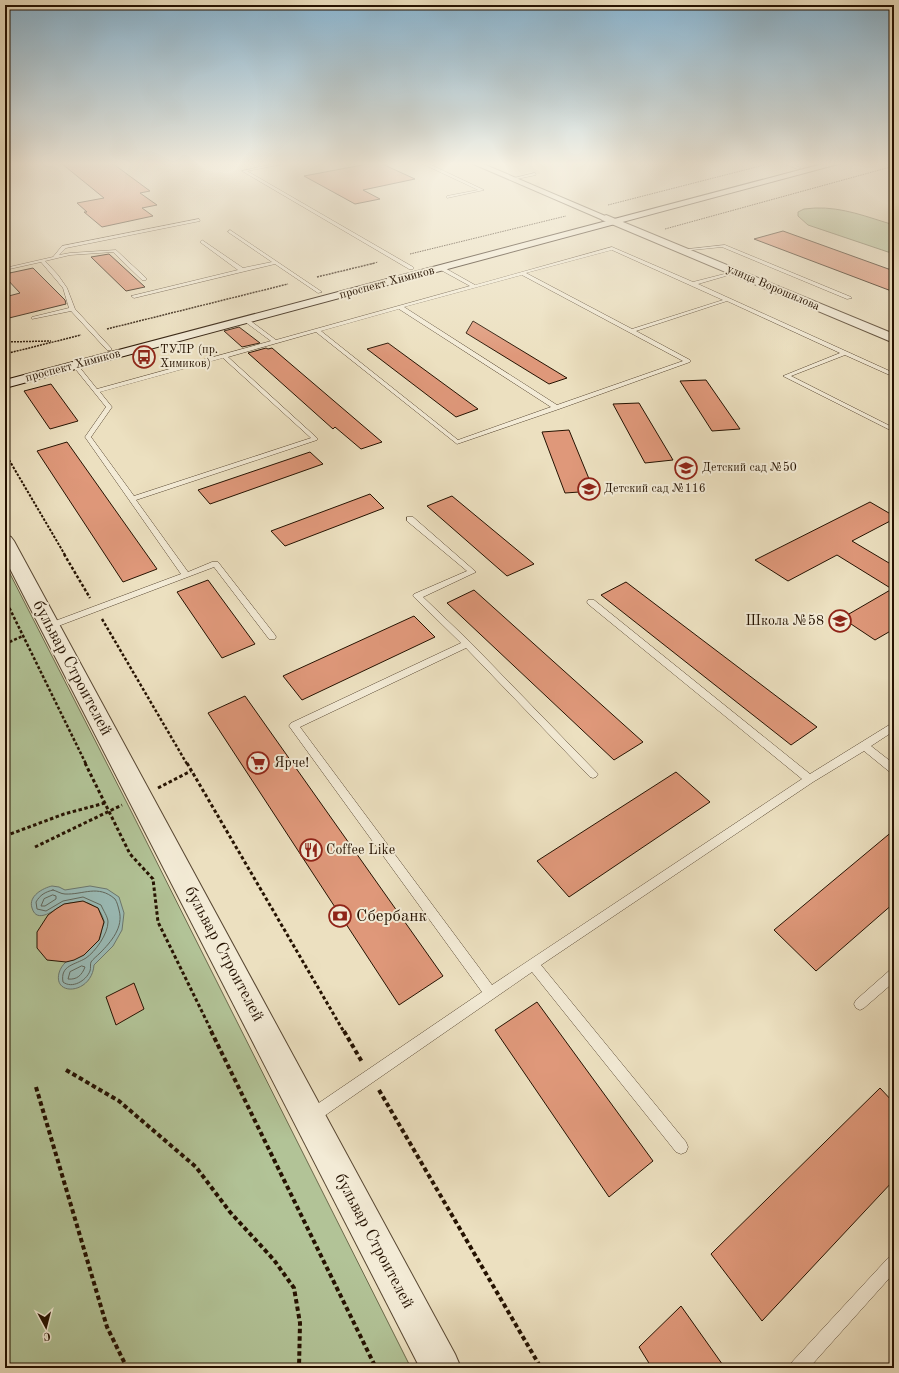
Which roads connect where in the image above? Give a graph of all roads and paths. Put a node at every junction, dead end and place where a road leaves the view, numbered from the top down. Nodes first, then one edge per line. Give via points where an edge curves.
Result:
1 (164, 227) edge
2 (340, 227) edge
3 (581, 227) edge
4 (585, 227) edge
5 (627, 227) edge
6 (670, 227) edge
7 (667, 228) dead end
8 (230, 231) dead end
9 (202, 241) dead end
10 (682, 250) junction
11 (55, 257) junction
12 (41, 260) junction
13 (276, 262) junction
14 (411, 268) junction
15 (441, 268) junction
16 (5, 269) edge
17 (242, 270) junction
18 (734, 272) junction
19 (522, 273) junction
20 (144, 279) dead end
21 (693, 284) junction
22 (474, 286) junction
23 (320, 292) junction
24 (134, 296) dead end
25 (849, 298) dead end
26 (727, 300) junction
27 (400, 307) junction
28 (72, 309) junction
29 (34, 318) dead end
30 (246, 320) junction
31 (317, 330) junction
32 (632, 331) junction
33 (894, 339) edge
34 (57, 341) dead end
35 (5, 342) edge
36 (276, 342) junction
37 (109, 349) junction
38 (844, 353) junction
39 (224, 356) junction
40 (75, 365) junction
41 (5, 375) edge
42 (894, 375) edge
43 (5, 384) edge
44 (96, 392) junction
45 (557, 408) junction
46 (894, 430) edge
47 (5, 453) edge
48 (132, 499) junction
49 (410, 519) dead end
50 (5, 541) edge
51 (186, 575) junction
52 (5, 599) edge
53 (591, 602) dead end
54 (96, 608) junction
55 (50, 626) junction
56 (23, 636) junction
57 (272, 637) dead end
58 (5, 644) edge
59 (467, 644) junction
60 (894, 726) edge
61 (864, 746) junction
62 (5, 760) edge
63 (894, 770) edge
64 (191, 771) junction
65 (593, 774) dead end
66 (5, 775) edge
67 (809, 779) junction
68 (155, 790) dead end
69 (105, 803) junction
70 (128, 803) dead end
71 (109, 811) junction
72 (5, 836) edge
73 (35, 848) dead end
74 (533, 964) junction
75 (894, 974) edge
76 (490, 993) junction
77 (860, 1004) dead end
78 (66, 1070) dead end
79 (370, 1075) junction
80 (36, 1087) dead end
81 (309, 1117) junction
82 (681, 1147) dead end
83 (894, 1262) edge
84 (127, 1368) edge
85 (299, 1368) edge
86 (376, 1368) edge
87 (441, 1368) edge
88 (542, 1368) edge
89 (798, 1368) edge

1 - 11 lane via 64,247
2 - 14 lane
3 - 14 main road, проспект Химиков
4 - 15 main road, проспект Химиков
5 - 10 main road, улица Ворошилова
6 - 7 path
8 - 13 lane
9 - 17 lane
10 - 18 main road, улица Ворошилова
10 - 25 lane via 723,246
11 - 12 lane
11 - 20 lane via 114,251
12 - 16 lane
12 - 28 lane via 55,274 71,298
13 - 17 lane
13 - 23 lane
14 - 23 main road, проспект Химиков
15 - 22 lane
15 - 30 main road, проспект Химиков
17 - 24 lane
18 - 21 lane
18 - 33 main road, улица Ворошилова
19 - 21 lane via 612,248
19 - 22 lane
19 - 32 lane
21 - 26 lane
22 - 27 lane
23 - 37 main road, проспект Химиков
26 - 32 lane
26 - 38 lane
27 - 31 lane
27 - 45 lane
28 - 29 lane
28 - 37 lane
30 - 36 lane
30 - 40 main road, проспект Химиков
31 - 36 lane
31 - 45 lane via 457,442
32 - 45 lane via 688,361
34 - 35 path
36 - 39 lane
37 - 41 main road, проспект Химиков
38 - 42 lane
38 - 46 lane via 786,376
39 - 44 lane
39 - 48 lane via 315,439
40 - 43 main road, проспект Химиков
40 - 44 lane
44 - 48 lane via 109,407 88,437
47 - 54 path
48 - 51 lane
49 - 59 lane via 472,572 417,596
50 - 55 main road, бульвар Строителей
51 - 54 lane
51 - 57 lane via 215,564
52 - 56 path
53 - 67 lane
54 - 55 lane
54 - 64 path
55 - 81 main road, бульвар Строителей
56 - 58 path
56 - 69 path
59 - 65 lane
59 - 76 lane via 294,726
60 - 61 lane
61 - 63 lane
61 - 67 lane
62 - 66 path
64 - 68 path
64 - 79 path
67 - 74 lane
69 - 71 path
69 - 72 path via 64,814
70 - 71 path
71 - 73 path
71 - 86 path via 130,854 154,879 158,922
74 - 76 lane
74 - 82 lane
75 - 77 lane
76 - 79 lane
78 - 85 path via 119,1101 196,1167 230,1212 274,1260 294,1288 300,1323
79 - 81 lane
79 - 88 path
80 - 84 path via 107,1327
81 - 87 main road, бульвар Строителей
83 - 89 lane

